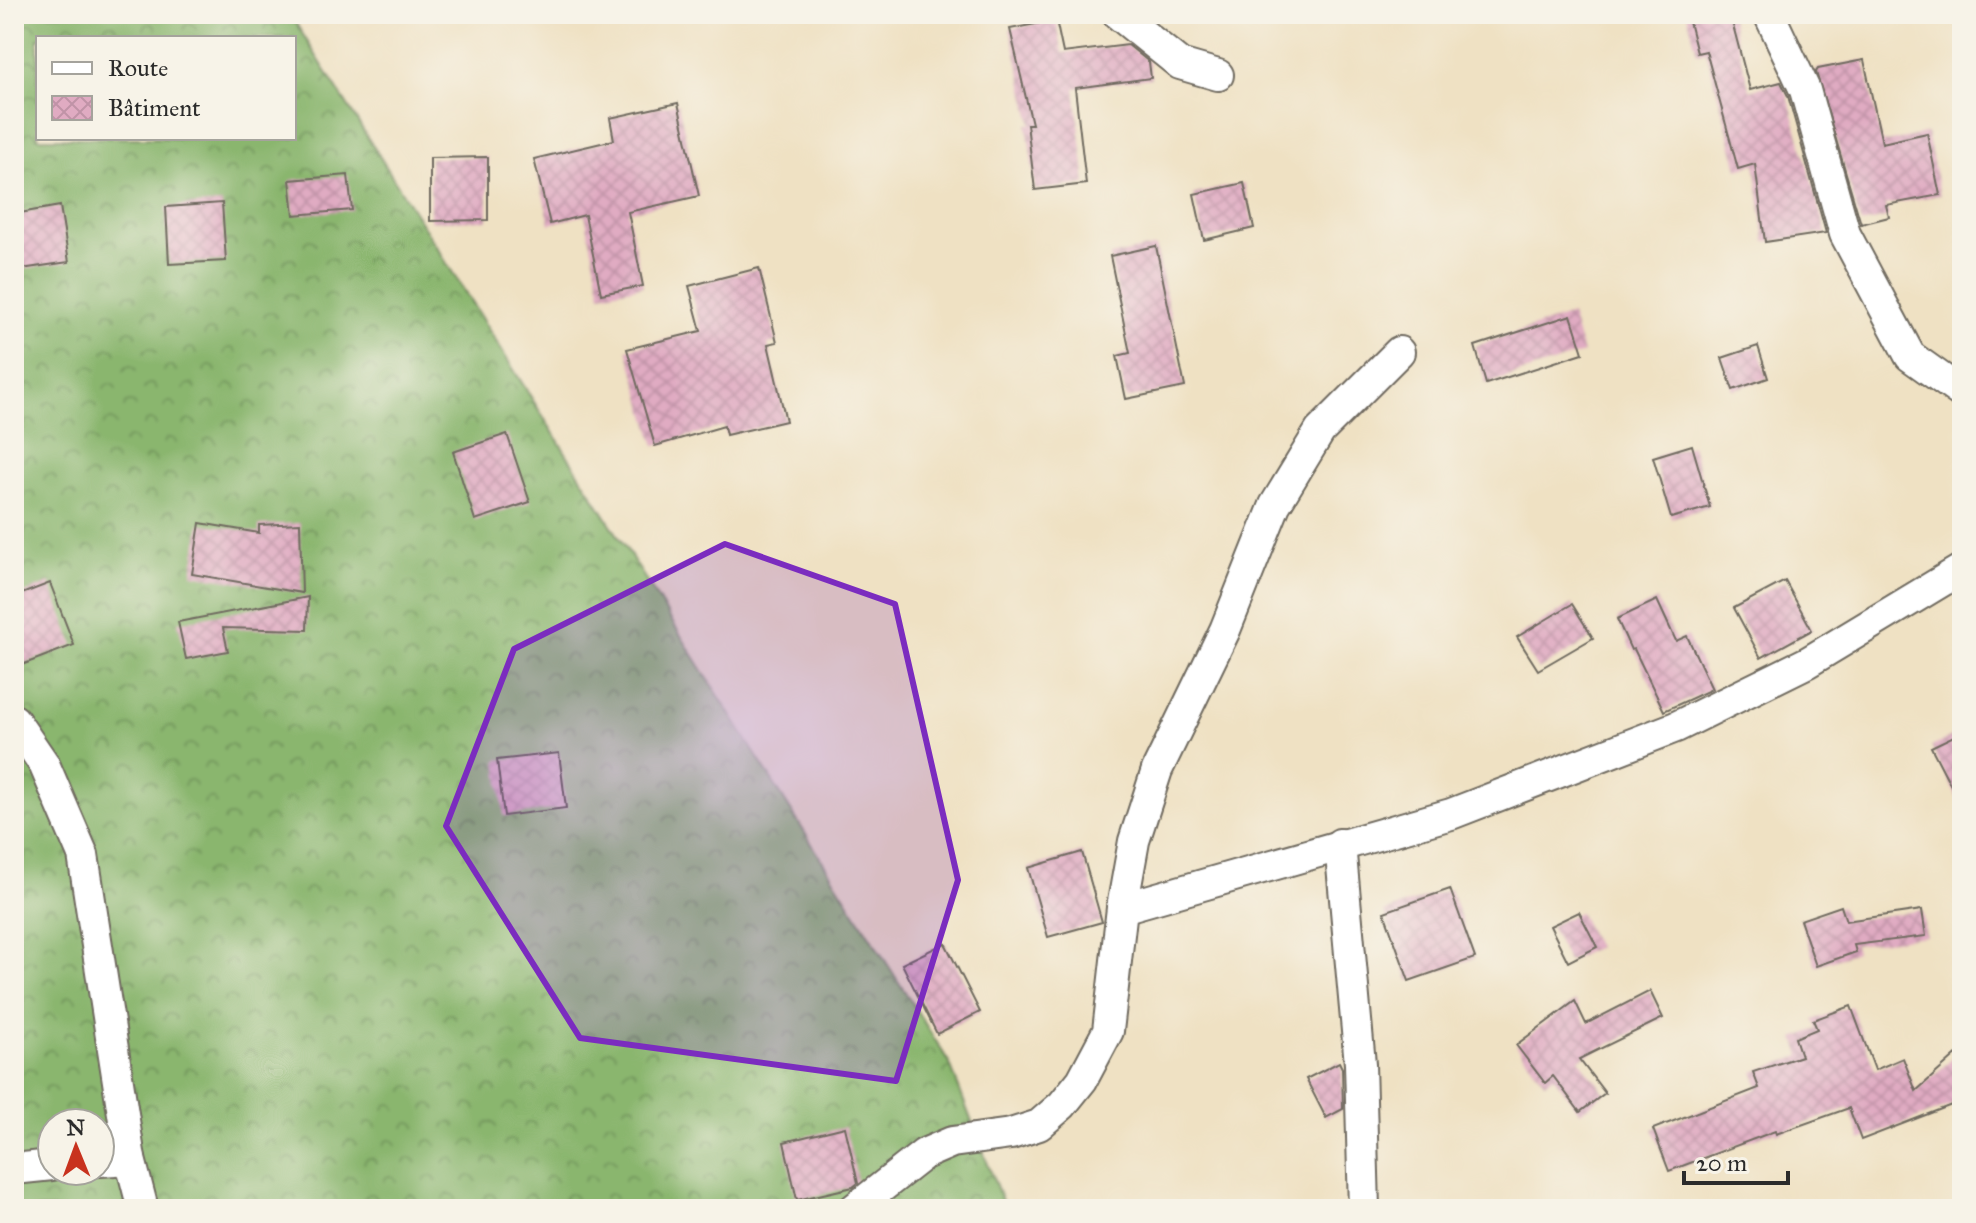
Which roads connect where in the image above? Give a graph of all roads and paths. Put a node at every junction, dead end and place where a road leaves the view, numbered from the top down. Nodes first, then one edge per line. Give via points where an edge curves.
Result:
1 (1118, 14) edge
2 (1769, 14) edge
3 (1780, 14) edge
4 (1218, 75) dead end
5 (1805, 90) junction
6 (1399, 352) dead end
7 (1962, 393) edge
8 (1962, 569) edge
9 (14, 720) edge
10 (1340, 844) junction
11 (1122, 908) junction
12 (130, 1159) junction
13 (116, 1160) edge
14 (36, 1167) edge
15 (14, 1169) edge
16 (143, 1209) edge
17 (854, 1209) edge
18 (1364, 1209) edge

1 - 4 street via 1180,64
2 - 5 street
3 - 5 street
5 - 7 street via 1845,234 1910,356
6 - 11 street via 1320,431 1275,505 1225,630 1157,770 1134,841
8 - 10 street via 1808,662 1676,727 1451,814
9 - 12 street via 44,764 83,855
10 - 11 street
10 - 18 street via 1360,1064
11 - 17 street via 1108,1031 1062,1105 1039,1125 952,1142 924,1154
12 - 13 street
12 - 16 street
14 - 15 street

